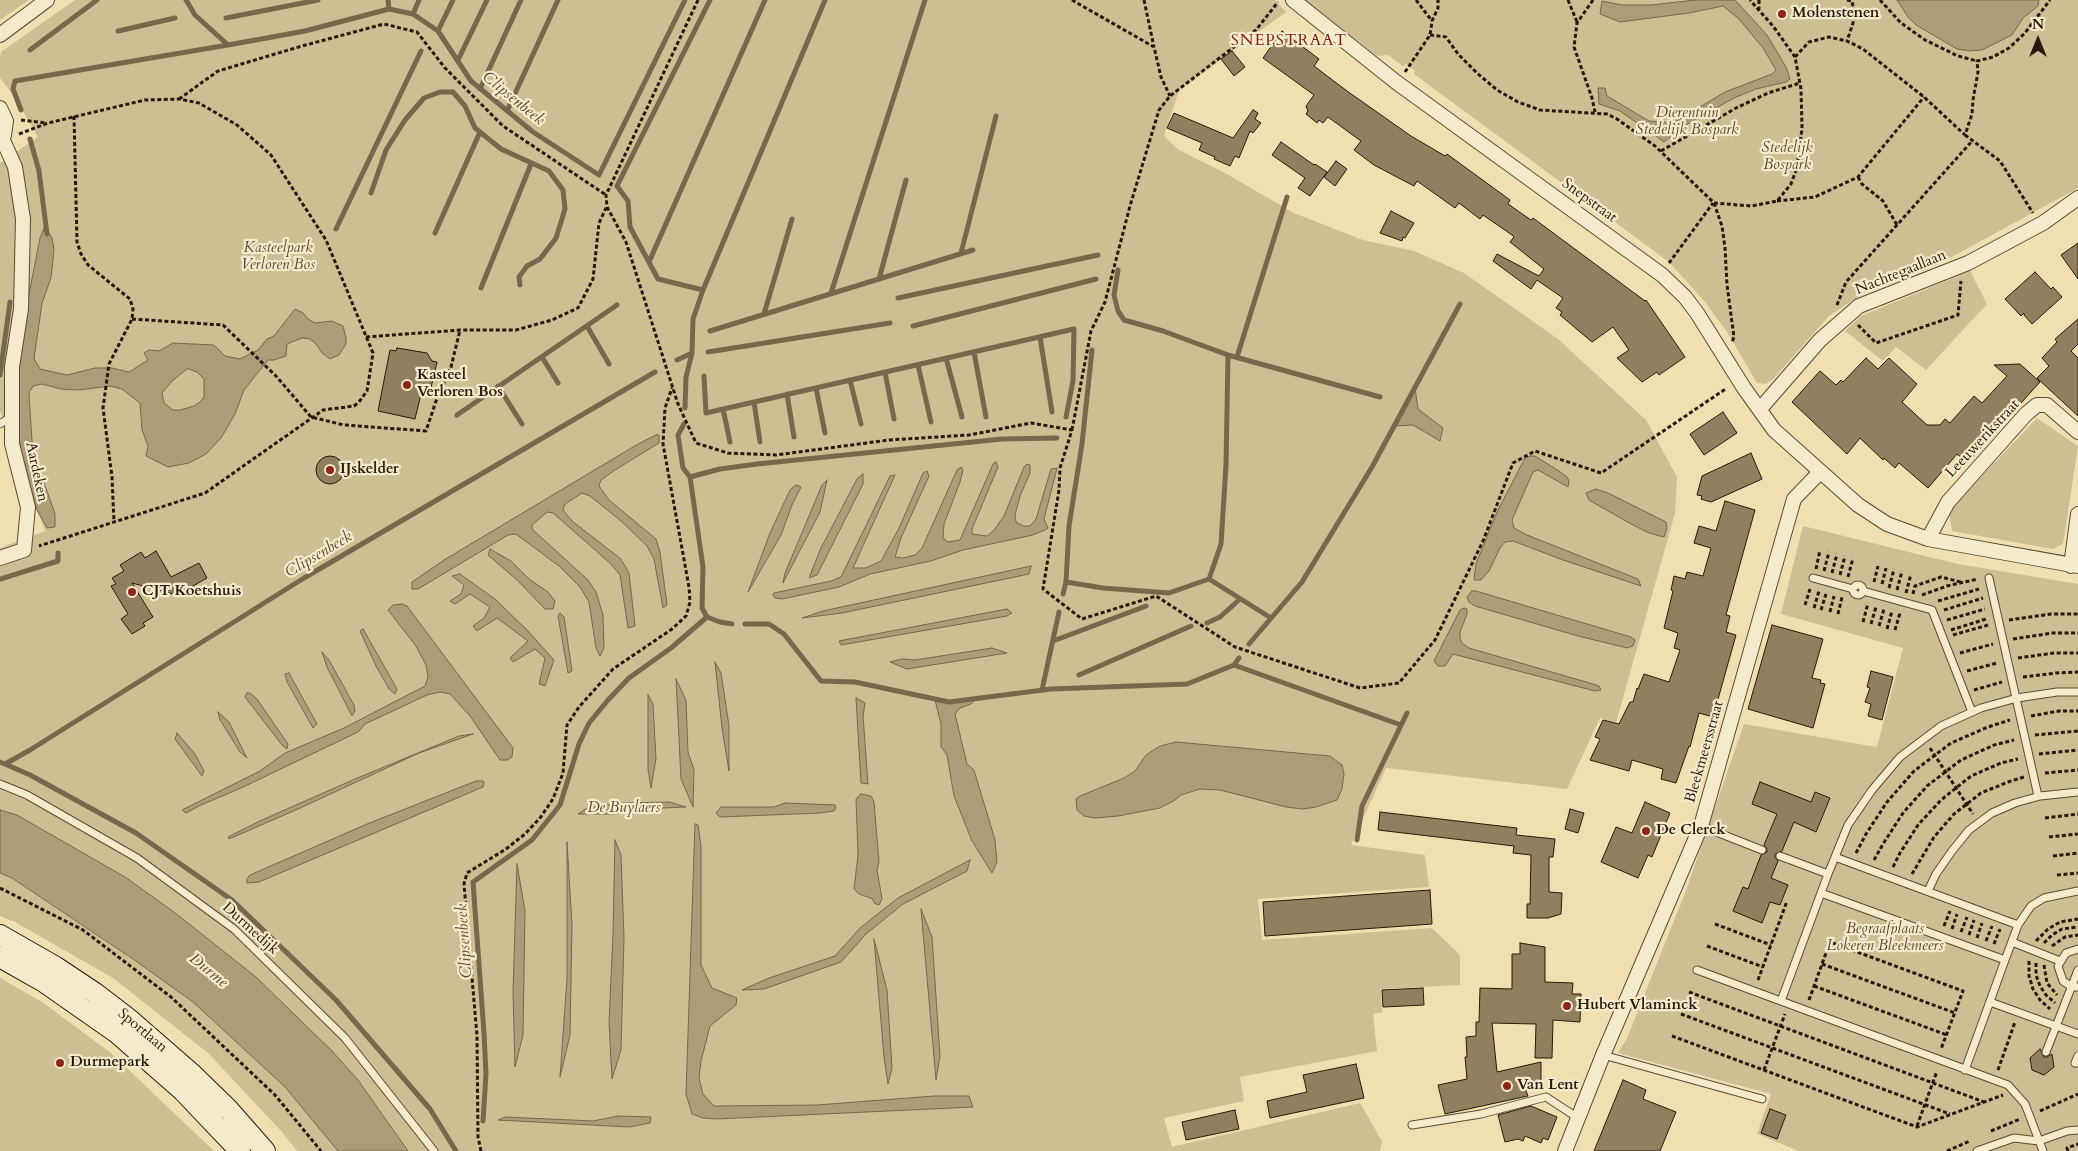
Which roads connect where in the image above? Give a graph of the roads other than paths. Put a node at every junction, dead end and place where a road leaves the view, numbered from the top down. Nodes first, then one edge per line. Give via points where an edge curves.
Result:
1 (47, 0) edge
2 (1293, 0) edge
3 (0, 35) edge
4 (0, 108) edge
5 (1, 140) edge
6 (2078, 198) edge
7 (1760, 409) junction
8 (6, 420) edge
9 (2078, 432) edge
10 (1820, 472) junction
11 (2078, 514) edge
12 (1928, 539) junction
13 (0, 558) edge
14 (2074, 566) edge
15 (1813, 578) dead end
16 (1989, 578) road end
17 (2078, 692) edge
18 (2017, 698) junction
19 (1972, 712) junction
20 (0, 784) edge
21 (2078, 792) edge
22 (2038, 796) junction
23 (1701, 826) junction
24 (1762, 850) dead end
25 (1780, 856) dead end
26 (1834, 857) junction
27 (1828, 874) junction
28 (1928, 891) junction
29 (2078, 891) edge
30 (1821, 893) junction
31 (2018, 924) junction
32 (0, 935) edge
33 (2012, 942) junction
34 (2078, 949) edge
35 (0, 957) edge
36 (2005, 960) junction
37 (2060, 961) junction
38 (1697, 970) dead end
39 (2078, 970) edge
40 (2075, 987) edge
41 (1781, 1001) junction
42 (1990, 1002) junction
43 (2056, 1026) junction
44 (2078, 1034) edge
45 (2046, 1052) dead end
46 (1603, 1055) junction
47 (2078, 1056) edge
48 (2078, 1064) edge
49 (1965, 1070) junction
50 (1762, 1099) dead end
51 (1578, 1118) junction
52 (1412, 1125) dead end
53 (2078, 1130) edge
54 (2039, 1140) junction
55 (1980, 1150) edge
56 (240, 1151) edge
57 (265, 1151) edge
58 (434, 1151) edge
59 (1565, 1151) edge
60 (2043, 1151) edge

1 - 3 street
2 - 7 street, Snepstraat via 1396,82 1662,275 1697,313
4 - 5 street via 6,121
5 - 8 street, Aardeken via 15,167 23,219 21,309
6 - 7 street, Nachtegaallaan via 2040,224 1962,266 1859,306 1820,340
7 - 10 street, Snepstraat via 1774,430
8 - 13 street, Aardeken via 28,507 24,550
9 - 12 street, Leeuwerikstraat via 2047,405 2037,405 1948,502
10 - 12 street via 1858,505 1887,524
10 - 23 street, Bleekmeersstraat via 1794,499
11 - 14 street
12 - 14 street
15 - 19 lane via 1853,588 1856,595 1863,591 1932,610
16 - 18 lane
17 - 18 lane
18 - 19 lane
18 - 22 lane
19 - 26 lane via 1941,726 1900,757 1848,824
20 - 58 lane, Durmedijk via 27,795 137,858 234,929 345,1038
21 - 22 lane
22 - 28 lane via 1992,813 1969,830 1936,874
23 - 24 lane
23 - 46 street, Bleekmeersstraat
25 - 27 lane
26 - 27 lane
26 - 28 lane
27 - 30 lane
28 - 31 lane
29 - 31 lane via 2044,898 2032,906
30 - 36 lane
30 - 41 lane
31 - 33 lane
32 - 57 main road, Sportlaan via 56,967 129,1019 191,1073
33 - 36 lane
33 - 37 lane
34 - 37 lane via 2066,953
35 - 56 main road, Sportlaan via 44,982 117,1033 183,1091
36 - 42 lane
37 - 40 lane via 2060,976
38 - 41 lane
39 - 40 lane
40 - 43 lane
41 - 49 lane
42 - 43 lane
42 - 49 lane
43 - 44 lane
43 - 45 lane
46 - 50 lane
46 - 51 street, Bleekmeersstraat
47 - 48 lane
49 - 54 lane via 2008,1085 2024,1104
51 - 52 lane via 1546,1097 1481,1114
51 - 59 street, Bleekmeersstraat
53 - 54 lane
54 - 55 lane via 2014,1138
54 - 60 lane

